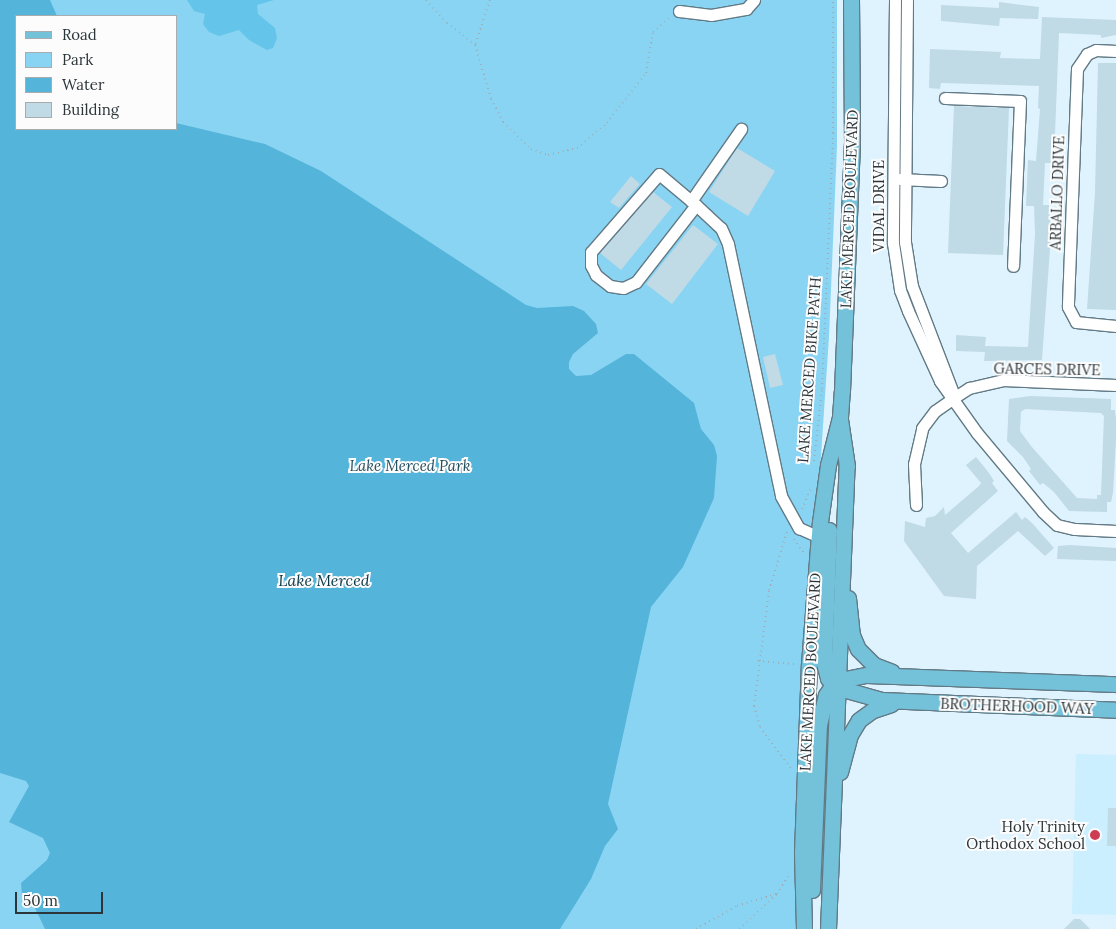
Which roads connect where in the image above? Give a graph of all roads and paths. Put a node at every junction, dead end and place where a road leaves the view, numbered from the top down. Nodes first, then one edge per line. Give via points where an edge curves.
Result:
1 (426, 0) edge
2 (490, 0) edge
3 (686, 0) edge
4 (754, 0) edge
5 (833, 0) edge
6 (851, 0) edge
7 (895, 0) edge
8 (907, 0) edge
9 (678, 12) junction
10 (475, 45) junction
11 (1116, 51) edge
12 (945, 98) dead end
13 (741, 129) dead end
14 (893, 179) junction
15 (906, 180) junction
16 (941, 181) dead end
17 (694, 203) junction
18 (1013, 266) dead end
19 (1116, 326) edge
20 (1116, 385) edge
21 (955, 397) junction
22 (840, 417) junction
23 (814, 467) dead end
24 (819, 488) junction
25 (916, 504) dead end
26 (794, 522) junction
27 (1116, 532) edge
28 (843, 534) junction
29 (819, 537) junction
30 (758, 661) junction
31 (798, 664) dead end
32 (918, 676) junction
33 (835, 684) junction
34 (1116, 684) edge
35 (917, 702) junction
36 (1116, 710) edge
37 (794, 774) dead end
38 (832, 800) junction
39 (790, 871) dead end
40 (777, 894) junction
41 (696, 929) edge
42 (739, 929) edge
43 (804, 929) edge
44 (812, 929) edge
45 (828, 929) edge

1 - 10 path via 447,23
2 - 10 path
3 - 9 street
4 - 9 street via 746,9 720,13
5 - 23 path, LAKE MERCED BIKE PATH via 833,125 822,389
6 - 22 main road, LAKE MERCED BOULEVARD via 852,141
7 - 14 street, VIDAL DRIVE
8 - 15 street, VIDAL DRIVE
9 - 10 path via 653,32 646,73 607,123 592,138 563,154 535,152 503,122 491,99
11 - 19 street, ARBALLO DRIVE via 1096,50 1087,54 1077,69 1068,307 1076,322
12 - 18 street via 1020,101
13 - 17 street
14 - 15 street
14 - 21 street, VIDAL DRIVE via 893,243 900,290 931,366
15 - 16 street
15 - 21 street, VIDAL DRIVE via 905,242 912,286
17 - 17 street via 636,282 623,288 610,286 596,276 591,265 591,252 659,174
17 - 26 street via 721,228 726,238 781,496
20 - 21 street, GARCES DRIVE via 1003,380 986,383
21 - 25 street, GARCES DRIVE via 935,412 922,428 914,464
21 - 27 street, VIDAL DRIVE via 977,433 1057,525
22 - 24 main road, LAKE MERCED BOULEVARD
22 - 28 main road, LAKE MERCED BOULEVARD via 847,466
24 - 26 path
24 - 29 main road, LAKE MERCED BOULEVARD
24 - 33 main road via 829,517 824,661
26 - 29 street via 805,532
26 - 30 path via 784,537 771,583
28 - 32 main road via 855,642 874,665 890,672
28 - 33 main road, LAKE MERCED BOULEVARD
29 - 43 main road, LAKE MERCED BOULEVARD via 805,747
30 - 31 path
30 - 37 path via 754,699 756,720
32 - 33 main road via 867,674
32 - 34 main road, BROTHERHOOD WAY
33 - 35 main road via 870,699
33 - 38 main road, LAKE MERCED BOULEVARD
33 - 44 main road via 824,700 818,734
35 - 36 main road, BROTHERHOOD WAY
35 - 38 main road via 881,706 858,720 850,735
38 - 45 main road, LAKE MERCED BOULEVARD
39 - 40 path
40 - 41 path via 737,906
40 - 42 path

